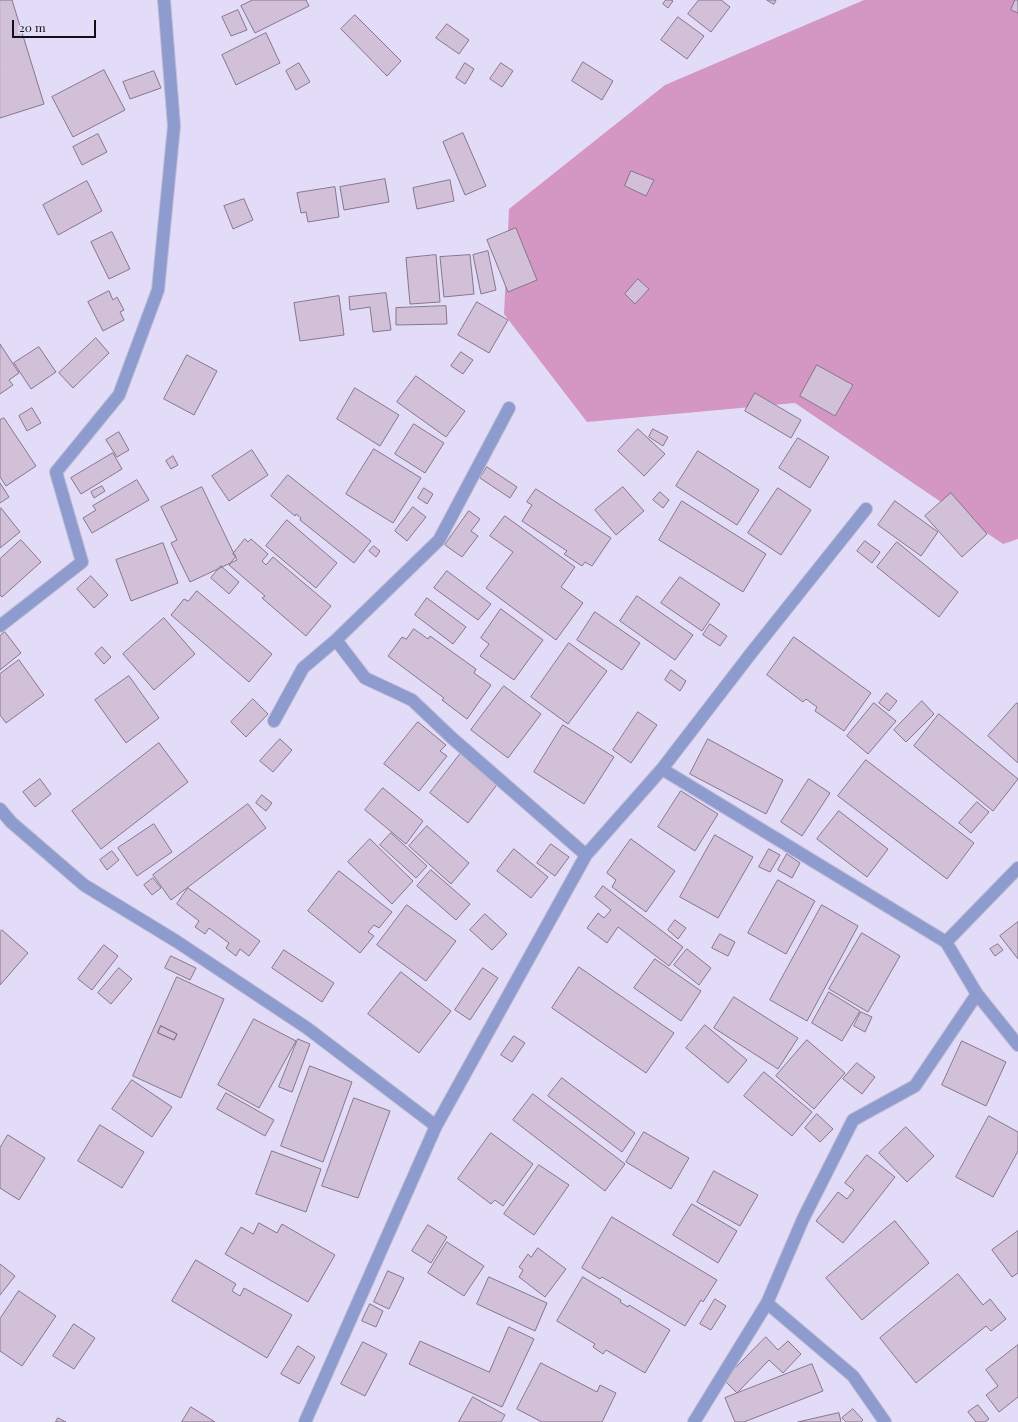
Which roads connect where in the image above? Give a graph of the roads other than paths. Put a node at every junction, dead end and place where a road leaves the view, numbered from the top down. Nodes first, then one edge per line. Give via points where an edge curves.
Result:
1 (164, 0) edge
2 (509, 408) dead end
3 (866, 509) dead end
4 (0, 626) edge
5 (336, 640) junction
6 (274, 722) dead end
7 (662, 769) junction
8 (0, 809) edge
9 (586, 855) junction
10 (1018, 868) edge
11 (946, 942) junction
12 (977, 994) junction
13 (1018, 1045) edge
14 (436, 1126) junction
15 (766, 1303) junction
16 (305, 1422) edge
17 (694, 1422) edge
18 (885, 1422) edge

1 - 4 street via 174,126 158,290 119,395 56,472 82,562
2 - 5 street via 438,540
3 - 7 street
5 - 6 street via 303,668
5 - 9 street via 365,678 412,700
7 - 9 street
7 - 11 street
8 - 14 street via 11,822 84,885 176,941 307,1028
9 - 14 street
10 - 11 street
11 - 12 street
12 - 13 street
12 - 15 street via 914,1086 853,1120 803,1219
14 - 16 street
15 - 17 street
15 - 18 street via 853,1376

